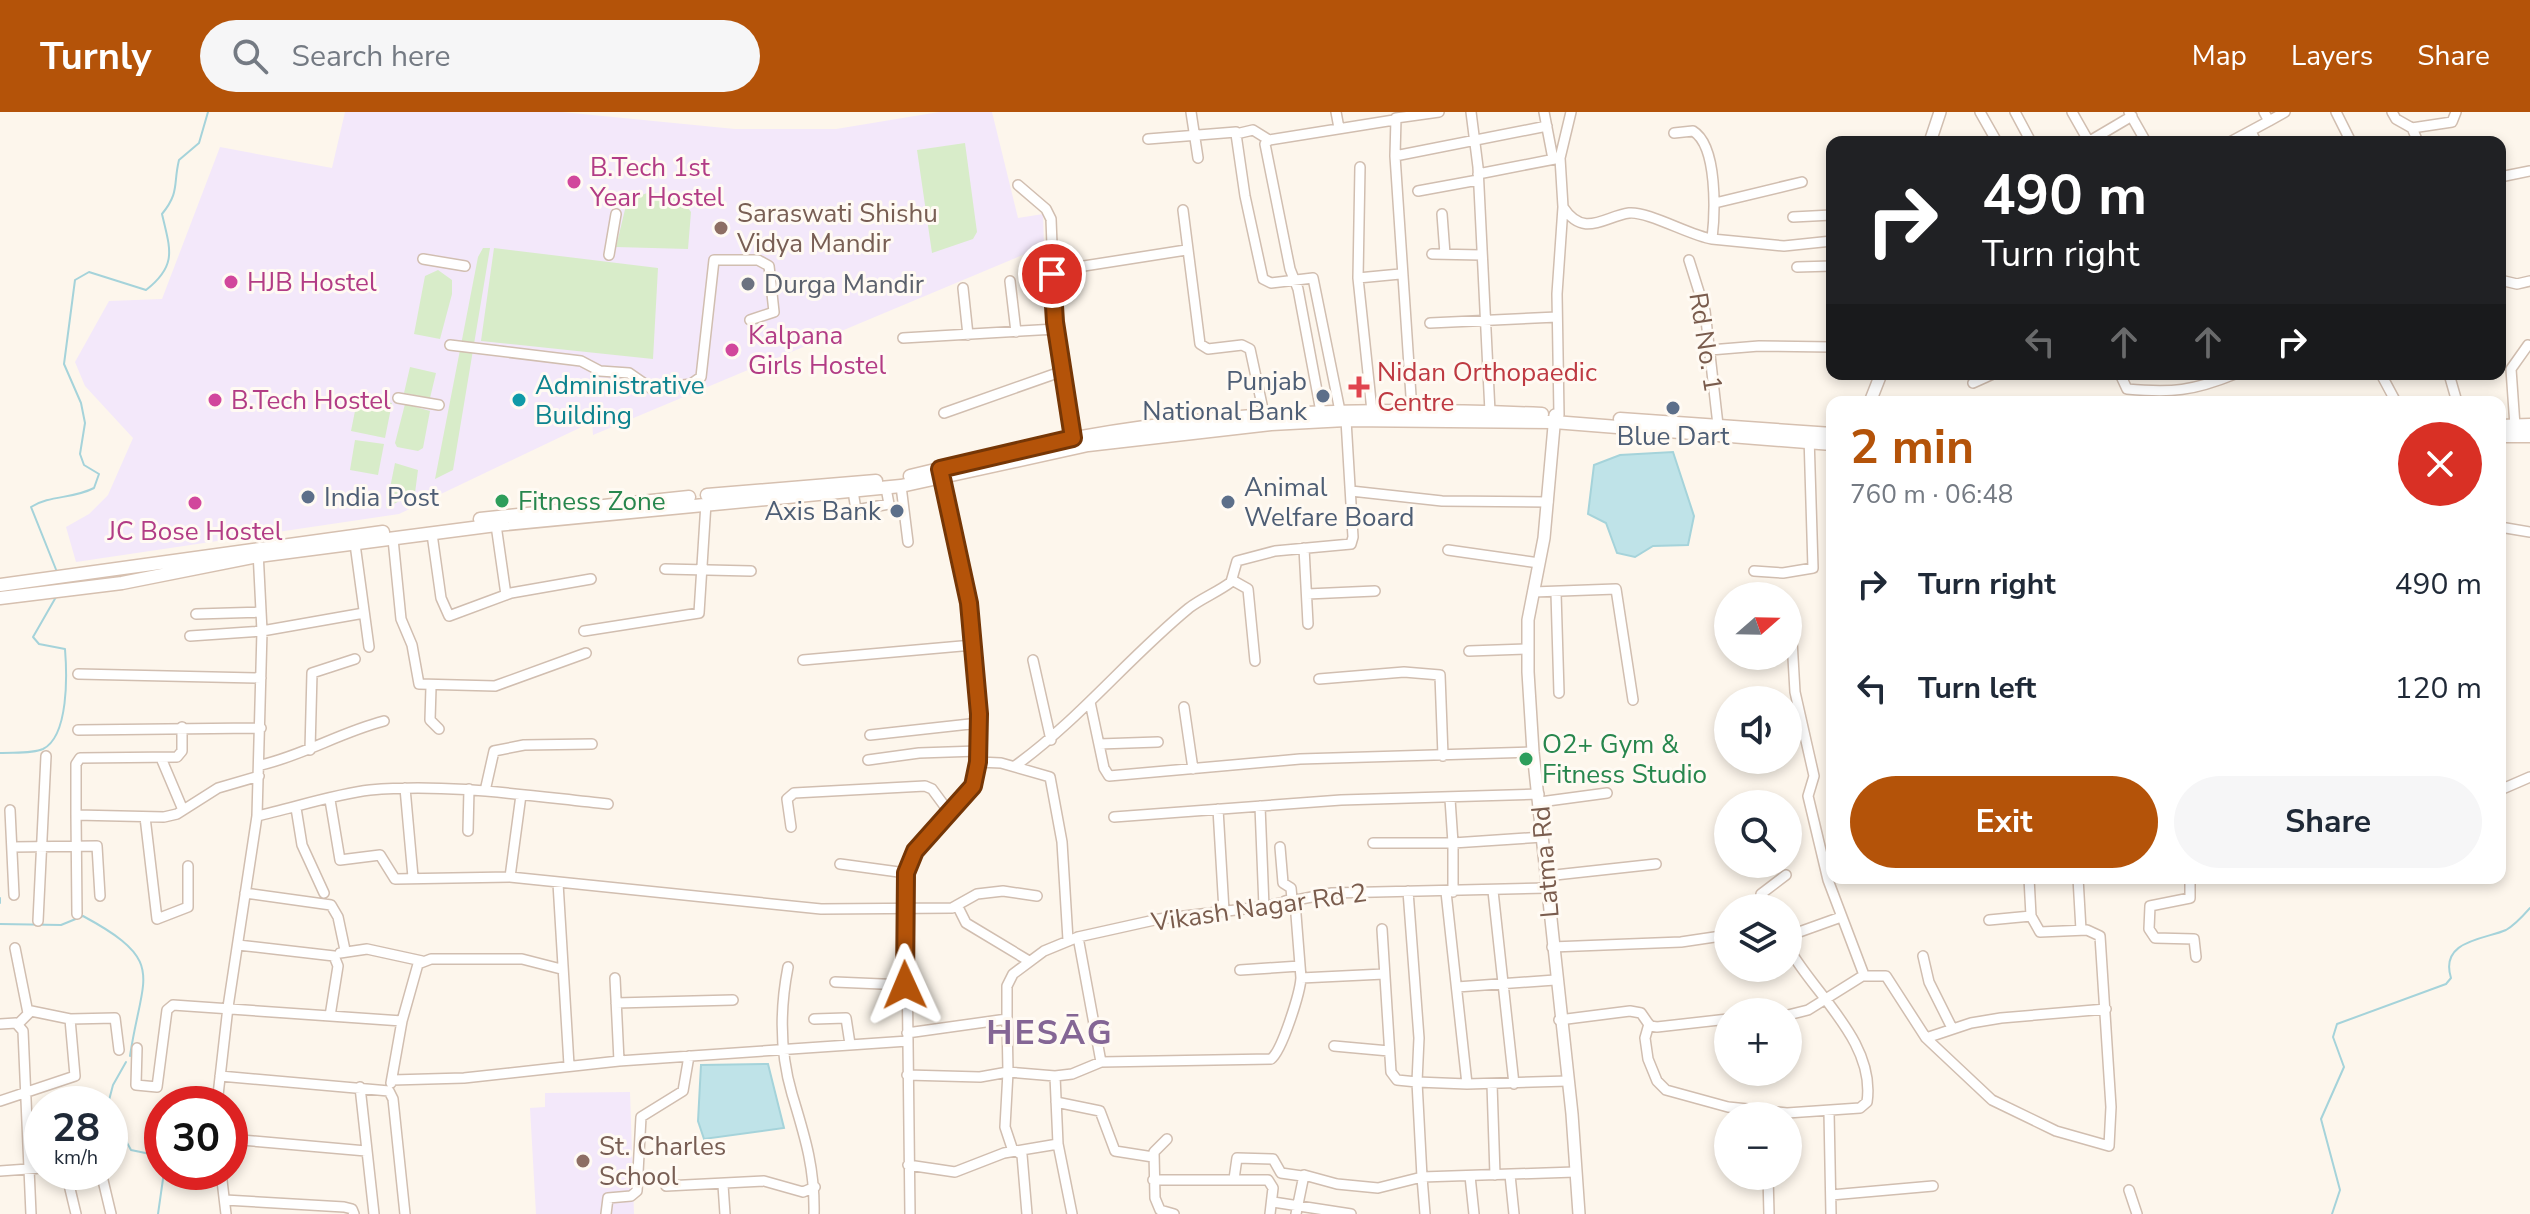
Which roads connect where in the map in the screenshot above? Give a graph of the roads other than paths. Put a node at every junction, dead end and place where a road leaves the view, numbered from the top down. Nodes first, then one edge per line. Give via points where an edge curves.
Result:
1 (1191, 112) edge
2 (1336, 112) edge
3 (1439, 112) edge
4 (1471, 112) edge
5 (1544, 112) edge
6 (1571, 112) edge
7 (1940, 112) edge
8 (1980, 112) edge
9 (2015, 112) edge
10 (2072, 112) edge
11 (2285, 112) edge
12 (2336, 112) edge
13 (2392, 112) edge
14 (2456, 112) edge
15 (2131, 114) edge
16 (1394, 117) edge
17 (2266, 117) edge
18 (1547, 126) junction
19 (1339, 128) junction
20 (2412, 128) junction
21 (2251, 131) junction
22 (1236, 132) junction
23 (1674, 133) dead end
24 (1194, 134) junction
25 (1932, 136) edge
26 (1994, 136) edge
27 (2028, 136) edge
28 (2085, 136) edge
29 (2097, 136) edge
30 (2143, 136) edge
31 (2241, 136) edge
32 (2253, 136) edge
33 (2348, 136) edge
34 (2415, 136) edge
35 (1148, 139) dead end
36 (1269, 140) junction
37 (1476, 141) junction
38 (1395, 156) junction
39 (1198, 158) dead end
40 (1556, 159) junction
41 (1360, 167) dead end
42 (2530, 171) edge
43 (2506, 176) edge
44 (1478, 177) junction
45 (1802, 182) dead end
46 (1018, 185) dead end
47 (1418, 191) dead end
48 (1715, 203) junction
49 (1563, 207) junction
50 (1183, 210) dead end
51 (616, 214) dead end
52 (1442, 214) dead end
53 (1826, 215) edge
54 (1793, 217) dead end
55 (1712, 239) junction
56 (1826, 242) edge
57 (1186, 250) junction
58 (1432, 254) dead end
59 (1445, 254) junction
60 (609, 255) dead end
61 (1481, 255) junction
62 (423, 259) dead end
63 (1689, 260) dead end
64 (465, 266) dead end
65 (1826, 266) edge
66 (1797, 267) dead end
67 (1052, 271) junction
68 (1400, 274) junction
69 (1358, 278) junction
70 (1295, 280) junction
71 (1010, 281) dead end
72 (2506, 281) edge
73 (2530, 281) edge
74 (963, 288) dead end
75 (1557, 317) junction
76 (1485, 319) junction
77 (750, 320) dead end
78 (1430, 323) dead end
79 (1056, 329) junction
80 (1016, 332) junction
81 (968, 335) junction
82 (903, 338) dead end
83 (450, 345) dead end
84 (2528, 345) dead end
85 (1826, 347) edge
86 (1710, 350) junction
87 (1063, 371) junction
88 (1980, 380) edge
89 (2123, 380) edge
90 (2219, 380) edge
91 (1973, 383) dead end
92 (398, 398) dead end
93 (439, 405) dead end
94 (1372, 411) junction
95 (1412, 411) junction
96 (1321, 412) junction
97 (1490, 412) junction
98 (944, 413) dead end
99 (1264, 414) junction
100 (1343, 416) junction
101 (1304, 417) junction
102 (1556, 418) junction
103 (1718, 425) junction
104 (2530, 425) edge
105 (2506, 426) edge
106 (2515, 426) junction
107 (1826, 435) edge
108 (2506, 436) edge
109 (2530, 436) edge
110 (1809, 438) junction
111 (1826, 442) edge
112 (1073, 443) junction
113 (941, 473) junction
114 (901, 486) junction
115 (886, 488) junction
116 (853, 491) junction
117 (1351, 491) junction
118 (1548, 502) junction
119 (706, 503) junction
120 (496, 525) junction
121 (2506, 528) edge
122 (2530, 532) edge
123 (432, 534) junction
124 (393, 539) junction
125 (908, 542) dead end
126 (355, 544) junction
127 (1304, 548) junction
128 (1448, 550) dead end
129 (258, 552) junction
130 (1539, 563) junction
131 (665, 569) dead end
132 (701, 570) junction
133 (751, 571) dead end
134 (1754, 571) dead end
135 (591, 579) dead end
136 (1232, 580) junction
137 (0, 585) edge
138 (50, 586) junction
139 (1375, 591) dead end
140 (1533, 592) junction
141 (1556, 593) junction
142 (1307, 594) junction
143 (506, 595) junction
144 (0, 598) edge
145 (261, 612) junction
146 (364, 613) junction
147 (196, 614) dead end
148 (1308, 624) dead end
149 (262, 631) junction
150 (584, 631) dead end
151 (190, 636) dead end
152 (973, 645) junction
153 (369, 647) dead end
154 (1528, 649) junction
155 (1469, 651) dead end
156 (586, 653) dead end
157 (355, 659) dead end
158 (803, 660) dead end
159 (1033, 660) dead end
160 (1255, 661) dead end
161 (1794, 670) edge
162 (78, 674) dead end
163 (261, 678) junction
164 (1319, 679) dead end
165 (431, 687) junction
166 (1559, 693) dead end
167 (1633, 700) dead end
168 (1090, 702) junction
169 (1184, 707) dead end
170 (384, 721) dead end
171 (979, 723) junction
172 (182, 727) junction
173 (261, 728) junction
174 (439, 729) dead end
175 (78, 730) dead end
176 (870, 735) dead end
177 (1051, 740) junction
178 (1158, 742) dead end
179 (592, 744) dead end
180 (1099, 744) junction
181 (310, 750) junction
182 (1533, 752) junction
183 (46, 756) dead end
184 (1443, 756) junction
185 (978, 757) junction
186 (161, 758) junction
187 (868, 760) dead end
188 (261, 765) junction
189 (1015, 766) junction
190 (1193, 769) junction
191 (259, 776) junction
192 (2530, 777) edge
193 (2506, 787) edge
194 (405, 788) junction
195 (469, 789) junction
196 (485, 791) junction
197 (1607, 793) dead end
198 (521, 795) junction
199 (1540, 798) junction
200 (1450, 799) junction
201 (330, 800) junction
202 (608, 804) dead end
203 (1260, 806) junction
204 (296, 808) junction
205 (1218, 809) junction
206 (10, 810) dead end
207 (183, 810) junction
208 (949, 812) junction
209 (76, 815) junction
210 (257, 816) junction
211 (145, 817) junction
212 (1114, 817) dead end
213 (791, 827) dead end
214 (468, 831) dead end
215 (1543, 837) junction
216 (1373, 843) dead end
217 (1453, 843) junction
218 (77, 845) junction
219 (40, 846) junction
220 (12, 847) junction
221 (1280, 847) dead end
222 (840, 864) dead end
223 (1656, 864) dead end
224 (188, 866) dead end
225 (906, 873) junction
226 (1826, 873) edge
227 (413, 877) junction
228 (510, 877) junction
229 (1782, 878) edge
230 (1546, 882) junction
231 (558, 883) junction
232 (1830, 884) edge
233 (2029, 884) edge
234 (2078, 884) edge
235 (2190, 884) edge
236 (1408, 891) junction
237 (1493, 891) junction
238 (1449, 892) junction
239 (245, 893) junction
240 (324, 893) dead end
241 (1761, 894) edge
242 (14, 895) dead end
243 (100, 896) dead end
244 (1037, 896) dead end
245 (1290, 902) junction
246 (957, 905) junction
247 (904, 907) junction
248 (1264, 907) junction
249 (1224, 911) junction
250 (77, 914) dead end
251 (2031, 916) junction
252 (1841, 917) junction
253 (1989, 920) dead end
254 (38, 921) dead end
255 (1382, 929) dead end
256 (2081, 930) junction
257 (1802, 931) edge
258 (1714, 937) edge
259 (1073, 939) junction
260 (238, 945) junction
261 (1552, 947) junction
262 (15, 948) dead end
263 (345, 950) junction
264 (334, 956) junction
265 (1923, 956) dead end
266 (2196, 957) dead end
267 (422, 961) junction
268 (1029, 961) junction
269 (1802, 965) edge
270 (1300, 966) junction
271 (788, 967) dead end
272 (561, 969) junction
273 (1240, 970) dead end
274 (1384, 974) junction
275 (1864, 976) junction
276 (615, 978) dead end
277 (1301, 978) junction
278 (1555, 980) junction
279 (835, 982) dead end
280 (1502, 983) junction
281 (905, 985) junction
282 (1457, 987) junction
283 (1827, 998) junction
284 (733, 1000) dead end
285 (616, 1003) junction
286 (228, 1007) junction
287 (2106, 1009) junction
288 (1802, 1012) edge
289 (28, 1013) junction
290 (330, 1016) junction
291 (70, 1019) junction
292 (814, 1019) dead end
293 (1007, 1019) junction
294 (1559, 1020) junction
295 (402, 1021) junction
296 (1714, 1021) edge
297 (19, 1023) junction
298 (0, 1024) edge
299 (1649, 1024) junction
300 (1952, 1028) junction
301 (907, 1037) junction
302 (1926, 1038) junction
303 (850, 1044) junction
304 (1334, 1046) dead end
305 (137, 1048) dead end
306 (785, 1049) junction
307 (119, 1050) dead end
308 (1389, 1051) junction
309 (689, 1056) junction
310 (619, 1061) junction
311 (1101, 1062) junction
312 (569, 1065) junction
313 (1008, 1072) junction
314 (907, 1075) junction
315 (220, 1076) junction
316 (1055, 1076) junction
317 (392, 1080) junction
318 (1568, 1081) junction
319 (1417, 1082) junction
320 (1467, 1084) junction
321 (1492, 1084) junction
322 (1514, 1084) junction
323 (28, 1086) edge
324 (41, 1086) edge
325 (219, 1086) edge
326 (360, 1087) junction
327 (389, 1091) junction
328 (24, 1092) edge
329 (0, 1101) edge
330 (1056, 1102) junction
331 (1714, 1103) edge
332 (1802, 1112) edge
333 (1829, 1112) junction
334 (1167, 1139) dead end
335 (248, 1141) edge
336 (1058, 1144) junction
337 (366, 1151) junction
338 (1018, 1151) junction
339 (1153, 1157) junction
340 (908, 1165) junction
341 (0, 1171) edge
342 (24, 1172) edge
343 (1575, 1172) junction
344 (1495, 1175) junction
345 (1510, 1175) junction
346 (1302, 1176) junction
347 (1470, 1176) junction
348 (1422, 1177) junction
349 (1234, 1179) junction
350 (1153, 1180) junction
351 (723, 1185) junction
352 (666, 1186) dead end
353 (1933, 1186) dead end
354 (815, 1187) junction
355 (30, 1190) edge
356 (70, 1190) edge
357 (105, 1190) edge
358 (224, 1190) edge
359 (1768, 1190) edge
360 (2129, 1190) dead end
361 (1831, 1195) junction
362 (225, 1200) junction
363 (1273, 1202) junction
364 (1297, 1209) edge
365 (31, 1214) edge
366 (76, 1214) edge
367 (111, 1214) edge
368 (226, 1214) edge
369 (354, 1214) edge
370 (374, 1214) edge
371 (405, 1214) edge
372 (606, 1214) edge
373 (725, 1214) edge
374 (814, 1214) edge
375 (910, 1214) edge
376 (1027, 1214) edge
377 (1072, 1214) edge
378 (1174, 1214) edge
379 (1270, 1214) edge
380 (1351, 1214) edge
381 (1425, 1214) edge
382 (1474, 1214) edge
383 (1514, 1214) edge
384 (1579, 1214) edge
385 (1769, 1214) edge
386 (1831, 1214) edge
387 (2137, 1214) edge

1 - 24 street
2 - 19 street
3 - 16 street
4 - 37 street
5 - 18 street
6 - 40 street
7 - 25 street
8 - 26 street
9 - 27 street
10 - 28 street
11 - 17 street
12 - 33 street
13 - 20 street
14 - 20 street via 2452,122
15 - 29 street
15 - 30 street
16 - 19 street
16 - 38 street
17 - 21 street
18 - 37 street
18 - 40 street
19 - 36 street
20 - 34 street
21 - 31 street
21 - 32 street
22 - 24 street
22 - 36 street via 1257,131
22 - 70 street via 1263,279
23 - 48 street via 1698,134
24 - 35 street
24 - 39 street
36 - 70 street via 1265,149
37 - 38 street
37 - 44 street
38 - 68 street
40 - 44 street
40 - 49 street
41 - 69 street
42 - 43 street
44 - 47 street
44 - 61 street
45 - 48 street
46 - 67 street via 1049,214
48 - 55 street
49 - 55 street via 1582,222 1601,224 1637,213
49 - 75 street
50 - 57 street
51 - 60 street
52 - 59 street
53 - 54 street
55 - 56 street via 1784,246
57 - 67 street
57 - 99 street via 1202,347 1250,349
58 - 59 street
59 - 61 street
61 - 76 street
62 - 64 street
63 - 86 street, Rd No. 1
65 - 66 street
67 - 79 street
68 - 69 street
68 - 95 street
69 - 94 street
70 - 96 street
70 - 100 street via 1313,280
71 - 80 street
72 - 73 street
74 - 81 street
75 - 76 street
75 - 102 street
76 - 78 street
76 - 97 street
77 - 83 street via 774,312 769,266 758,260 714,260 706,357 701,377 691,384 652,389 629,373 600,371 581,361
79 - 80 street
79 - 87 street
80 - 81 street
81 - 82 street
84 - 106 street via 2511,369
85 - 86 street
86 - 103 street, Rd No. 1
87 - 98 street
87 - 112 street
88 - 91 street
89 - 90 street via 2127,389 2166,393
92 - 93 street
94 - 95 main road
94 - 100 main road
95 - 97 main road
96 - 100 main road
96 - 101 main road
97 - 102 main road
99 - 101 main road
99 - 112 main road
100 - 101 main road
100 - 102 main road
100 - 117 street
101 - 112 main road
102 - 103 main road
102 - 110 main road
102 - 118 street, Latma Rd
103 - 110 main road
104 - 106 main road
105 - 106 main road
107 - 110 main road
108 - 109 main road
110 - 111 main road
110 - 134 street via 1813,568
112 - 113 main road
113 - 114 main road
113 - 129 main road via 565,508
113 - 152 street
114 - 115 main road
114 - 125 street
115 - 116 main road
115 - 116 street via 889,504 856,510
116 - 119 main road
117 - 118 street via 1442,501
117 - 127 street via 1351,544
118 - 130 street, Latma Rd
119 - 120 main road
119 - 132 street
120 - 123 main road
120 - 143 street
121 - 122 street
123 - 124 main road
123 - 143 street via 441,598 449,616
124 - 126 main road
124 - 165 street via 401,619 413,650 415,679
126 - 129 main road
126 - 146 street
127 - 136 street via 1237,561
127 - 142 street
128 - 130 street
129 - 138 main road
129 - 145 street
130 - 140 street, Latma Rd
131 - 132 street
132 - 133 street
132 - 150 street via 699,613
135 - 143 street
136 - 160 street via 1248,589
136 - 168 street via 1191,606
137 - 138 main road
138 - 144 main road
139 - 142 street
140 - 141 street
140 - 154 street, Latma Rd
141 - 166 street
141 - 167 street via 1616,589
142 - 148 street
145 - 147 street
145 - 149 street
146 - 149 street
146 - 153 street
149 - 151 street
149 - 163 street
152 - 158 street
152 - 171 street
154 - 155 street
154 - 182 street, Latma Rd
156 - 165 street via 495,686
157 - 181 street via 312,673
159 - 177 street
161 - 226 street via 1814,776 1808,796
162 - 163 street
163 - 173 street
164 - 184 street via 1404,672 1440,675
165 - 174 street via 430,720
168 - 177 street
168 - 180 street
169 - 190 street
170 - 181 street via 334,736
171 - 176 street
171 - 185 street
172 - 173 street
172 - 175 street
172 - 186 street via 181,756
173 - 188 street
177 - 189 street
178 - 180 street
179 - 196 street via 494,751
180 - 190 street via 1109,776
181 - 188 street
182 - 184 street
182 - 199 street, Latma Rd
183 - 219 street
184 - 190 street via 1300,759
185 - 187 street via 919,753
185 - 189 street
185 - 208 street via 973,786
186 - 207 street
186 - 209 street via 80,758
188 - 191 street
189 - 259 street via 1050,777
191 - 207 street via 218,788
191 - 210 street
192 - 193 street
194 - 195 street
194 - 201 street
194 - 227 street
195 - 196 street
195 - 214 street
196 - 198 street
197 - 199 street
198 - 202 street
198 - 228 street
199 - 200 street
199 - 215 street, Latma Rd
200 - 203 street
200 - 217 street
201 - 204 street
201 - 227 street via 340,860 380,855 392,878
203 - 205 street
203 - 248 street
204 - 210 street
204 - 240 street via 302,845
205 - 212 street
205 - 249 street
206 - 220 street
207 - 211 street
208 - 213 street via 925,786 794,793 787,799
208 - 225 street via 915,851
209 - 211 street
209 - 218 street
210 - 239 street
211 - 224 street via 154,917 188,907
215 - 217 street
215 - 230 street, Latma Rd
216 - 217 street
217 - 238 street
218 - 219 street
218 - 243 street via 99,848
218 - 250 street
219 - 220 street
219 - 254 street
220 - 242 street
221 - 245 street via 1283,883 1291,888 1292,899 1285,900
222 - 225 street
223 - 230 street, Vikash Nagar Rd 2
225 - 247 street
227 - 228 street
228 - 231 street
229 - 241 street
230 - 237 street, Vikash Nagar Rd 2
230 - 261 street, Latma Rd
231 - 247 street via 821,909
231 - 272 street
232 - 252 street
233 - 251 street
234 - 256 street
235 - 266 street via 2190,898 2150,906 2147,914 2155,938 2194,939
236 - 238 street, Vikash Nagar Rd 2
236 - 245 street, Vikash Nagar Rd 2 via 1358,891
236 - 319 street via 1419,1038
237 - 238 street, Vikash Nagar Rd 2
237 - 280 street
238 - 282 street
239 - 260 street
239 - 263 street via 331,905
244 - 246 street via 983,892
245 - 248 street, Vikash Nagar Rd 2
245 - 270 street
246 - 247 street
246 - 268 street via 966,923
247 - 281 street
248 - 249 street, Vikash Nagar Rd 2
249 - 259 street, Vikash Nagar Rd 2
251 - 253 street
251 - 256 street via 2040,932
252 - 257 street
252 - 275 street
255 - 274 street
256 - 287 street via 2100,936
258 - 261 street
259 - 268 street, Vikash Nagar Rd 2
259 - 311 street
260 - 264 street
260 - 286 street
261 - 278 street, Latma Rd
262 - 289 street
263 - 264 street
263 - 267 street via 385,951
264 - 290 street via 338,966
265 - 300 street via 1929,982
267 - 272 street via 522,959
267 - 295 street via 415,969
268 - 293 street via 1007,986
269 - 283 street
270 - 273 street
270 - 277 street
271 - 306 street via 781,1010
272 - 312 street
274 - 277 street
274 - 308 street
275 - 283 street
275 - 302 street via 1886,976
276 - 285 street
277 - 311 street via 1278,1052 1271,1059
278 - 280 street
278 - 294 street, Latma Rd
279 - 281 street
280 - 282 street
280 - 322 street
281 - 301 street
282 - 320 street
283 - 288 street
283 - 333 street via 1851,1038 1868,1094 1860,1108
284 - 285 street
285 - 310 street
286 - 290 street
286 - 305 street via 170,1006 157,1087 136,1085
286 - 315 street
287 - 300 street
287 - 302 street via 2108,1147 2064,1134 1992,1100
289 - 291 street
289 - 297 street
290 - 295 street
291 - 307 street via 115,1018
291 - 324 street via 75,1076
292 - 303 street via 846,1018
293 - 301 street
293 - 313 street
294 - 299 street via 1630,1011 1643,1014
294 - 318 street, Latma Rd
295 - 317 street
296 - 299 street
297 - 298 street
297 - 323 street
299 - 331 street via 1648,1059 1662,1087
300 - 302 street
301 - 303 street
301 - 314 street
303 - 306 street
304 - 308 street
306 - 309 street
306 - 354 street
308 - 319 street via 1394,1078
309 - 310 street
309 - 372 street via 683,1091 641,1117 637,1191 608,1198
310 - 312 street
311 - 316 street
312 - 317 street via 464,1078
313 - 314 street via 980,1077
313 - 316 street
313 - 338 street via 1005,1127
314 - 340 street
315 - 325 street
315 - 326 street
316 - 330 street
317 - 327 street
318 - 322 street
318 - 343 street, Latma Rd
319 - 320 street
319 - 348 street
320 - 321 street
321 - 322 street
321 - 344 street
326 - 327 street
326 - 337 street
327 - 371 street
328 - 329 street
330 - 336 street
330 - 339 street via 1100,1111 1115,1151
332 - 333 street
333 - 361 street
334 - 339 street
335 - 337 street
336 - 338 street
336 - 377 street
337 - 370 street
338 - 340 street via 955,1172
338 - 376 street
339 - 350 street
340 - 375 street
341 - 342 street
343 - 345 street
343 - 384 street, Latma Rd
344 - 345 street
344 - 347 street
345 - 383 street
346 - 348 street via 1372,1188
346 - 349 street via 1281,1173 1273,1159 1237,1158
346 - 364 street
347 - 348 street
347 - 382 street
348 - 381 street
349 - 350 street
349 - 363 street via 1268,1180
350 - 378 street via 1157,1207
351 - 352 street
351 - 354 street via 764,1181 799,1191
351 - 373 street
353 - 361 street
354 - 374 street
355 - 365 street
356 - 366 street
357 - 367 street
358 - 362 street
359 - 385 street
360 - 387 street
361 - 386 street
362 - 368 street
362 - 369 street via 344,1207
363 - 364 street
363 - 379 street
364 - 380 street

